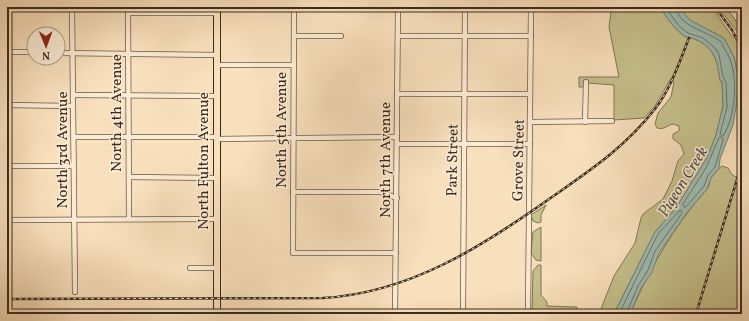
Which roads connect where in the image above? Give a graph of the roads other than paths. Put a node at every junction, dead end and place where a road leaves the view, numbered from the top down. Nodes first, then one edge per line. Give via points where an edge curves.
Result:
1 (72, 7) edge
2 (128, 7) edge
3 (294, 7) edge
4 (398, 7) edge
5 (465, 7) edge
6 (531, 7) edge
7 (217, 10) edge
8 (128, 13) junction
9 (294, 36) junction
10 (341, 36) dead end
11 (398, 36) junction
12 (465, 36) junction
13 (531, 36) junction
14 (7, 52) edge
15 (26, 52) edge
16 (66, 53) edge
17 (73, 53) junction
18 (128, 54) junction
19 (217, 55) junction
20 (293, 65) junction
21 (217, 66) junction
22 (586, 82) dead end
23 (398, 94) junction
24 (465, 94) junction
25 (530, 94) junction
26 (74, 95) junction
27 (128, 95) junction
28 (216, 96) junction
29 (7, 105) edge
30 (73, 106) junction
31 (612, 121) dead end
32 (530, 122) junction
33 (585, 122) junction
34 (74, 137) junction
35 (128, 137) junction
36 (397, 137) junction
37 (216, 138) junction
38 (293, 138) junction
39 (397, 144) junction
40 (464, 144) junction
41 (530, 144) junction
42 (7, 166) edge
43 (73, 166) junction
44 (129, 177) junction
45 (216, 178) junction
46 (293, 192) junction
47 (397, 198) junction
48 (129, 219) junction
49 (217, 219) junction
50 (7, 220) edge
51 (74, 220) junction
52 (396, 253) junction
53 (190, 268) dead end
54 (217, 268) junction
55 (75, 292) dead end
56 (217, 314) edge
57 (395, 314) edge
58 (463, 314) edge
59 (528, 314) edge

1 - 17 street, North 3rd Avenue
2 - 8 street, North 4th Avenue
3 - 9 street, North 5th Avenue
4 - 11 street, North 7th Avenue
5 - 12 street, Park Street
6 - 13 street, Grove Street
7 - 8 street
7 - 19 main road, North Fulton Avenue
8 - 18 street, North 4th Avenue
9 - 10 street
9 - 20 street, North 5th Avenue
11 - 12 street
11 - 23 street, North 7th Avenue
12 - 13 street
12 - 24 street, Park Street
13 - 25 street, Grove Street
14 - 15 street
16 - 17 street
17 - 18 street
17 - 26 street, North 3rd Avenue
18 - 19 street
18 - 27 street, North 4th Avenue
19 - 21 main road, North Fulton Avenue
20 - 21 street
20 - 38 street, North 5th Avenue
21 - 28 main road, North Fulton Avenue
22 - 33 street
23 - 24 street
23 - 36 street, North 7th Avenue
24 - 25 street
24 - 40 street, Park Street
25 - 32 street, Grove Street
26 - 27 street
26 - 30 street, North 3rd Avenue
27 - 28 street
27 - 35 street, North 4th Avenue
28 - 37 main road, North Fulton Avenue
29 - 30 street
30 - 34 street, North 3rd Avenue
31 - 33 street
32 - 33 street
32 - 41 street, Grove Street
34 - 35 street
34 - 43 street, North 3rd Avenue
35 - 37 street
35 - 44 street, North 4th Avenue
36 - 38 street
36 - 39 street, North 7th Avenue
37 - 38 street
37 - 45 main road, North Fulton Avenue
38 - 46 street, North 5th Avenue
39 - 40 street
39 - 47 street, North 7th Avenue
40 - 41 street
40 - 58 street, Park Street
41 - 59 street, Grove Street
42 - 43 street
43 - 51 street, North 3rd Avenue
44 - 45 street
44 - 48 street, North 4th Avenue
45 - 49 main road, North Fulton Avenue
46 - 47 street via 380,192
46 - 52 street, North 5th Avenue via 293,253
47 - 52 street, North 7th Avenue
48 - 49 street
48 - 51 street
49 - 54 main road, North Fulton Avenue
50 - 51 street
51 - 55 street, North 3rd Avenue
52 - 57 street, North 7th Avenue
53 - 54 street
54 - 56 main road, North Fulton Avenue

